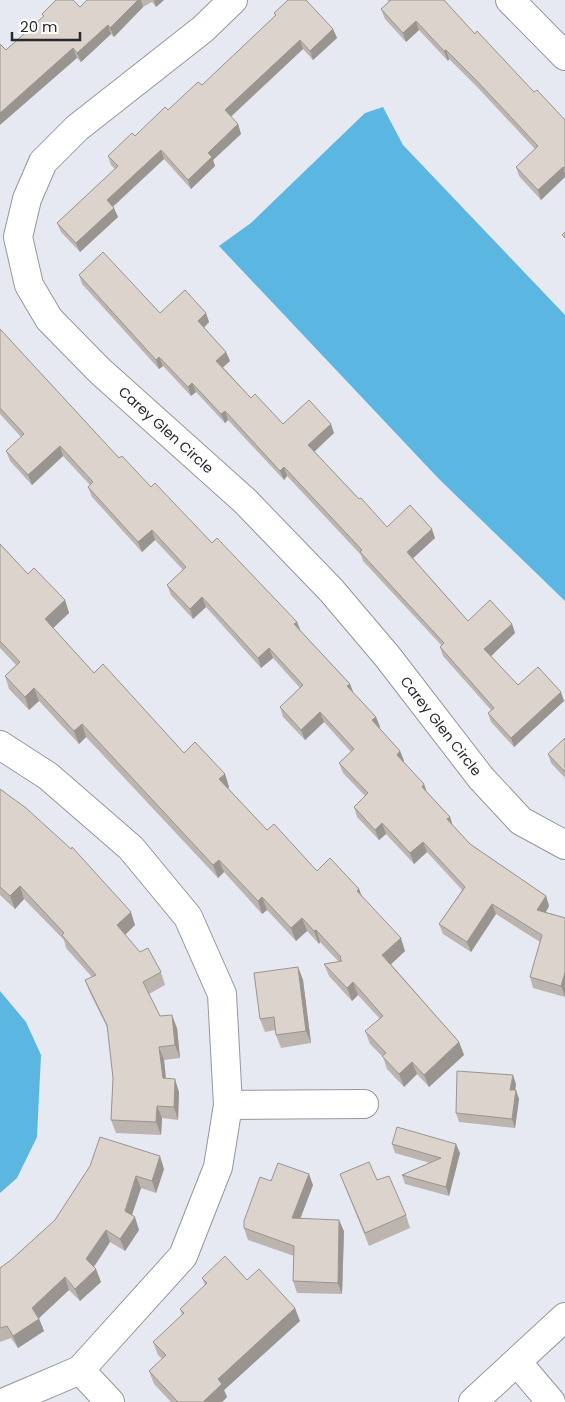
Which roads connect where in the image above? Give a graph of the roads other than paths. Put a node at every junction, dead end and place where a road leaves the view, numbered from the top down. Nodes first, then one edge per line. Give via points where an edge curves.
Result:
1 (233, 0) edge
2 (510, 0) edge
3 (565, 56) edge
4 (0, 745) edge
5 (565, 845) edge
6 (364, 1104) dead end
7 (228, 1105) junction
8 (565, 1316) edge
9 (516, 1362) junction
10 (80, 1370) junction
11 (485, 1398) edge
12 (5, 1402) edge
13 (110, 1402) edge
14 (551, 1402) edge

1 - 5 street, Carey Glen Circle via 203,30 77,128 43,162 27,199 18,236 28,285 49,319 87,358 245,501 331,590 388,656 481,778 521,821
2 - 3 street
4 - 7 street via 48,776 131,848 188,917 222,994
6 - 7 street
7 - 10 street via 218,1167 183,1256
8 - 9 street
9 - 11 street
9 - 14 street
10 - 12 street
10 - 13 street

